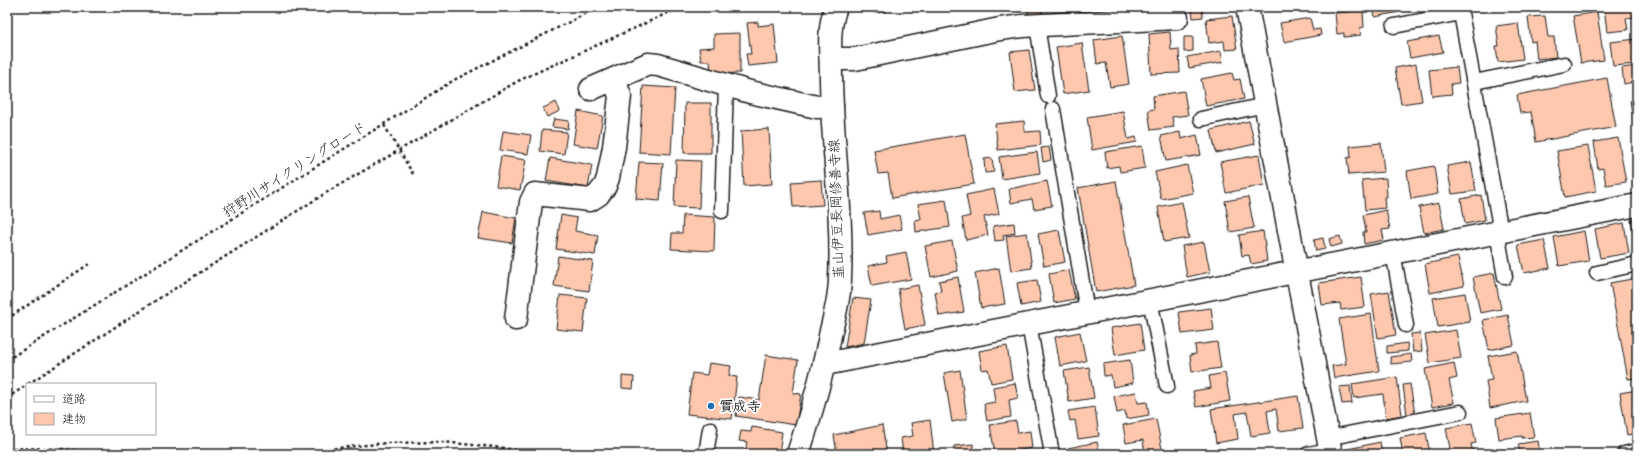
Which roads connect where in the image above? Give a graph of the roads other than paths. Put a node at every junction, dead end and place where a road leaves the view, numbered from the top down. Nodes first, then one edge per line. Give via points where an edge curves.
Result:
1 (836, 7) edge
2 (1247, 7) edge
3 (1177, 18) dead end
4 (1037, 25) junction
5 (1394, 26) dead end
6 (831, 59) junction
7 (1564, 64) dead end
8 (614, 79) junction
9 (1474, 82) junction
10 (726, 85) junction
11 (590, 89) dead end
12 (1265, 105) junction
13 (832, 106) junction
14 (1201, 119) dead end
15 (1637, 205) edge
16 (722, 211) dead end
17 (1499, 232) junction
18 (1393, 252) junction
19 (1637, 264) edge
20 (1297, 271) junction
21 (1597, 273) dead end
22 (1505, 277) dead end
23 (1150, 300) junction
24 (1087, 312) junction
25 (516, 319) dead end
26 (1029, 324) junction
27 (1406, 325) dead end
28 (825, 364) junction
29 (1167, 386) dead end
30 (1460, 412) dead end
31 (710, 429) dead end
32 (1329, 447) edge
33 (1637, 451) edge
34 (706, 454) edge
35 (798, 454) edge
36 (1052, 454) edge
37 (1308, 454) edge
38 (1624, 454) edge

1 - 6 street, 韮山伊豆長岡修善寺線 via 832,16 830,35
2 - 12 street
3 - 4 street
4 - 6 street via 1000,29 855,59
4 - 24 lane
5 - 9 lane via 1461,13
6 - 13 street, 韮山伊豆長岡修善寺線
7 - 9 lane
8 - 10 street via 648,64
8 - 11 street
8 - 25 street via 620,96 614,147 605,186 590,200 535,194
9 - 17 lane
10 - 13 street via 817,107
10 - 16 lane
12 - 14 lane
12 - 20 street
13 - 28 street, 韮山伊豆長岡修善寺線 via 840,279
15 - 17 street
17 - 18 street
17 - 22 lane
18 - 20 street
18 - 27 lane
19 - 21 lane
20 - 23 street
20 - 32 street
23 - 24 street
23 - 29 lane
24 - 26 street
26 - 28 street
26 - 36 lane
28 - 35 street, 韮山伊豆長岡修善寺線
30 - 32 lane
31 - 34 lane
32 - 37 lane
33 - 38 lane

